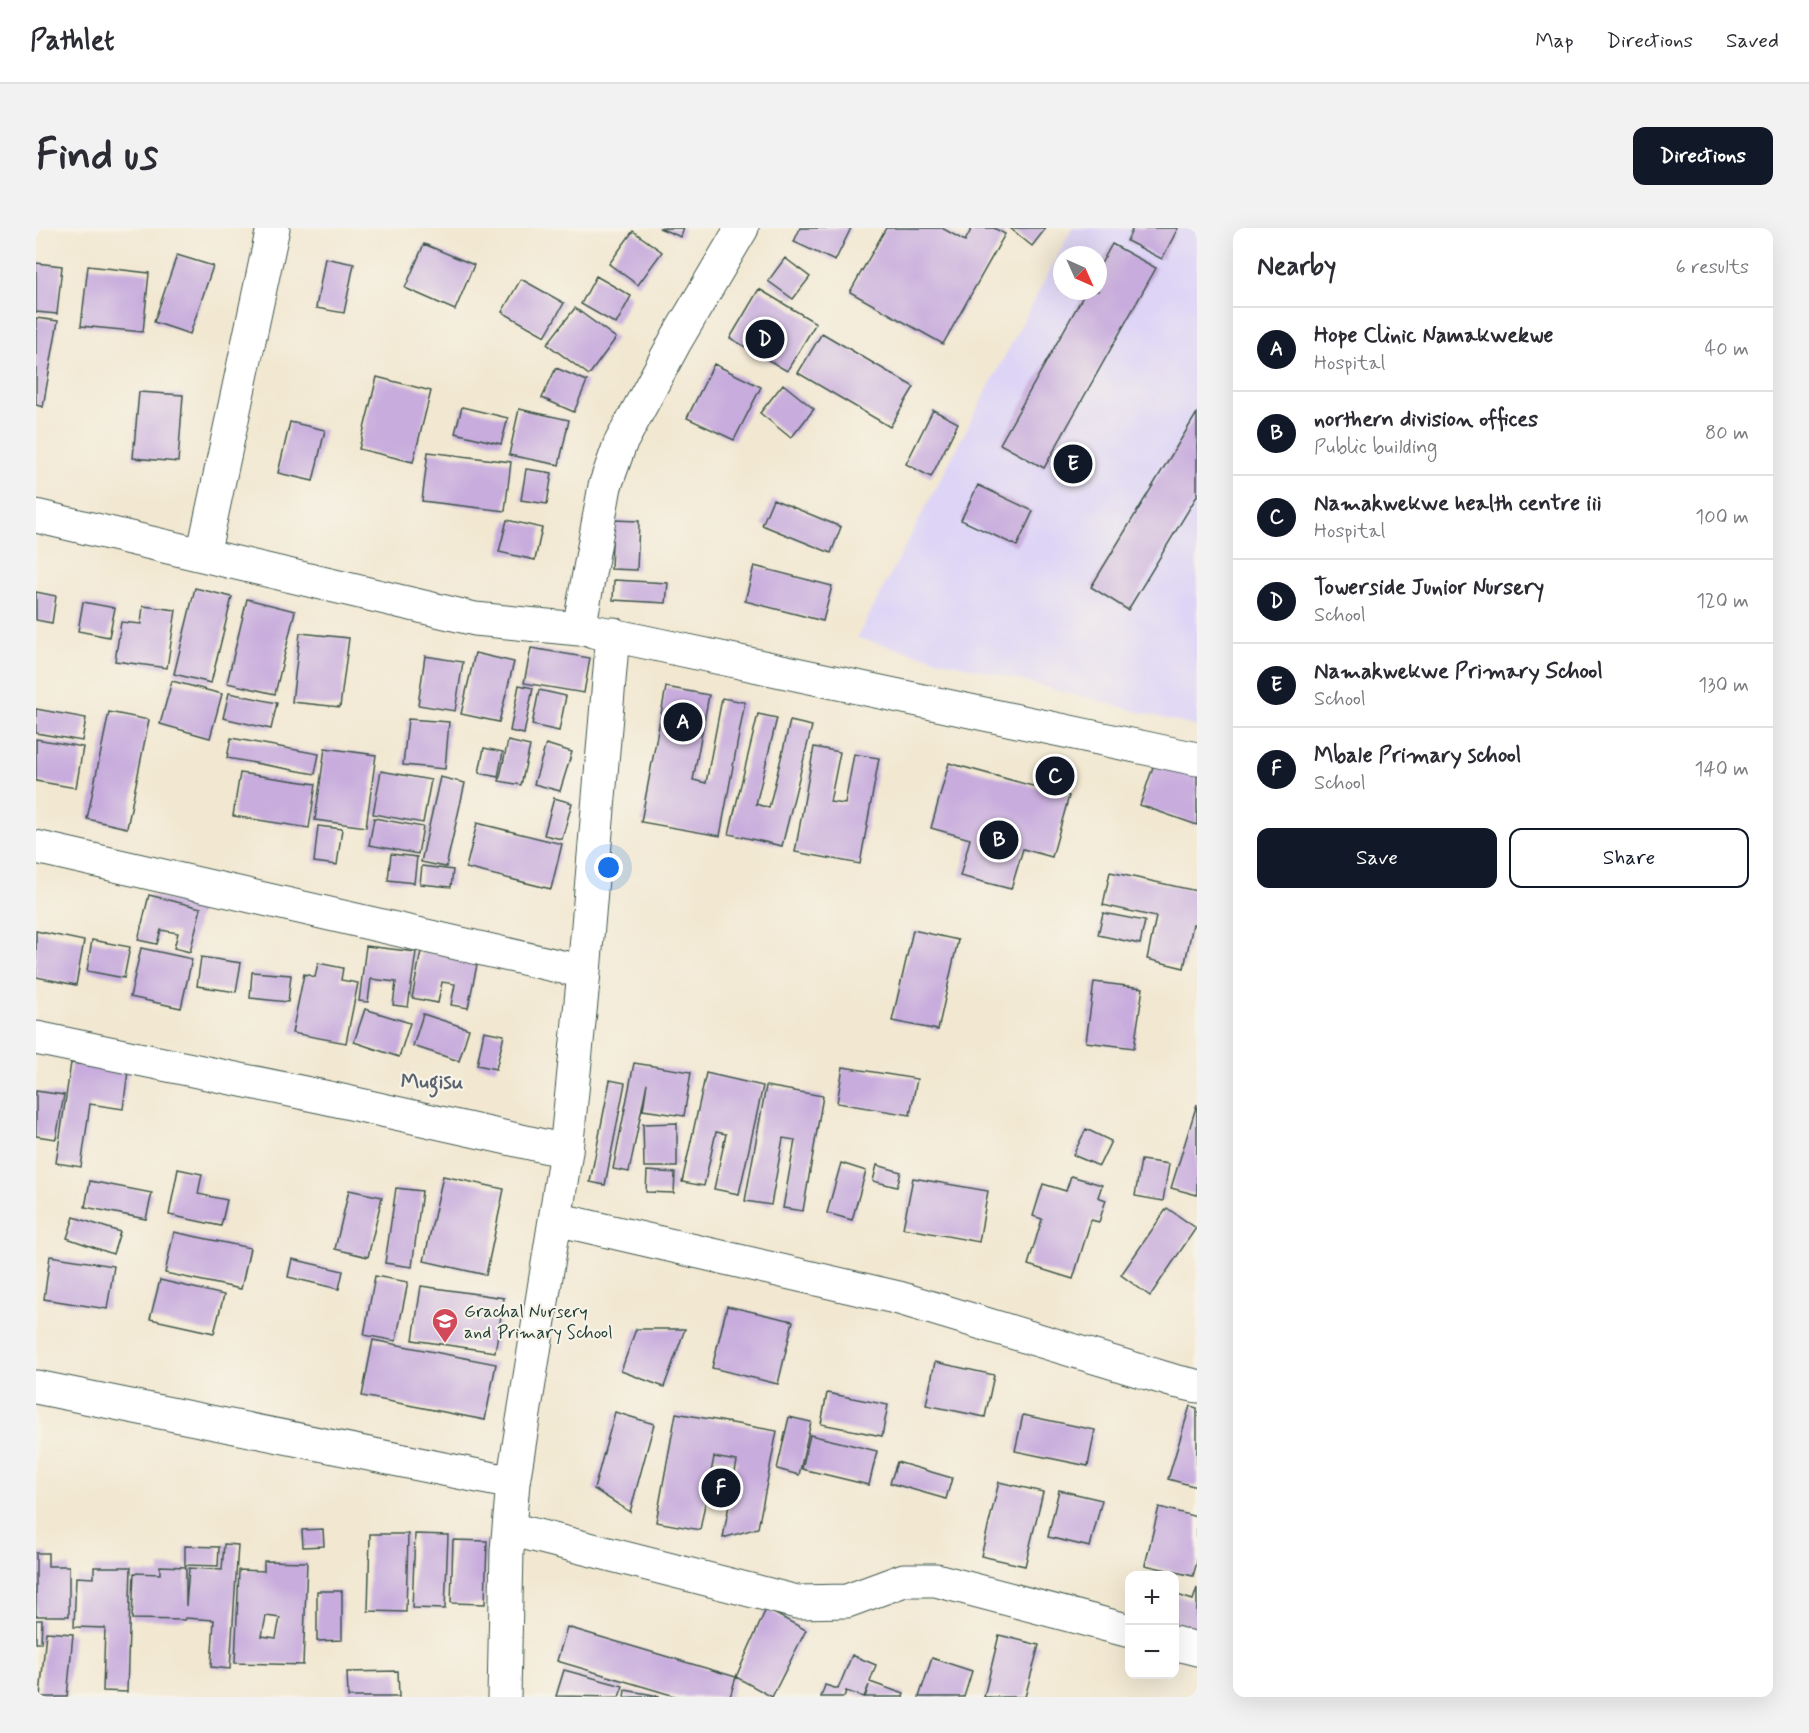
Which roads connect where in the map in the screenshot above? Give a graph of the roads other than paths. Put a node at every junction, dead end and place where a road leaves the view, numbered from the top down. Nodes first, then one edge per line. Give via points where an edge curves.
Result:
1 (273, 228) edge
2 (742, 228) edge
3 (36, 516) edge
4 (203, 555) junction
5 (579, 629) junction
6 (613, 634) junction
7 (1197, 759) edge
8 (36, 847) edge
9 (584, 972) junction
10 (36, 1038) edge
11 (566, 1151) junction
12 (556, 1219) junction
13 (1197, 1386) edge
14 (36, 1387) edge
15 (513, 1483) junction
16 (510, 1529) junction
17 (1125, 1630) edge
18 (1179, 1644) edge
19 (1197, 1649) edge
20 (504, 1697) edge

1 - 4 street
2 - 5 street via 620,444 605,486
3 - 4 street
4 - 5 street via 476,619
5 - 6 street
6 - 7 street
6 - 9 street
8 - 9 street
9 - 11 street
10 - 11 street
11 - 12 street
12 - 13 street via 899,1298
12 - 15 street
14 - 15 street
15 - 16 street
16 - 17 street via 797,1602 847,1600 904,1580 936,1580
16 - 20 street
18 - 19 street

